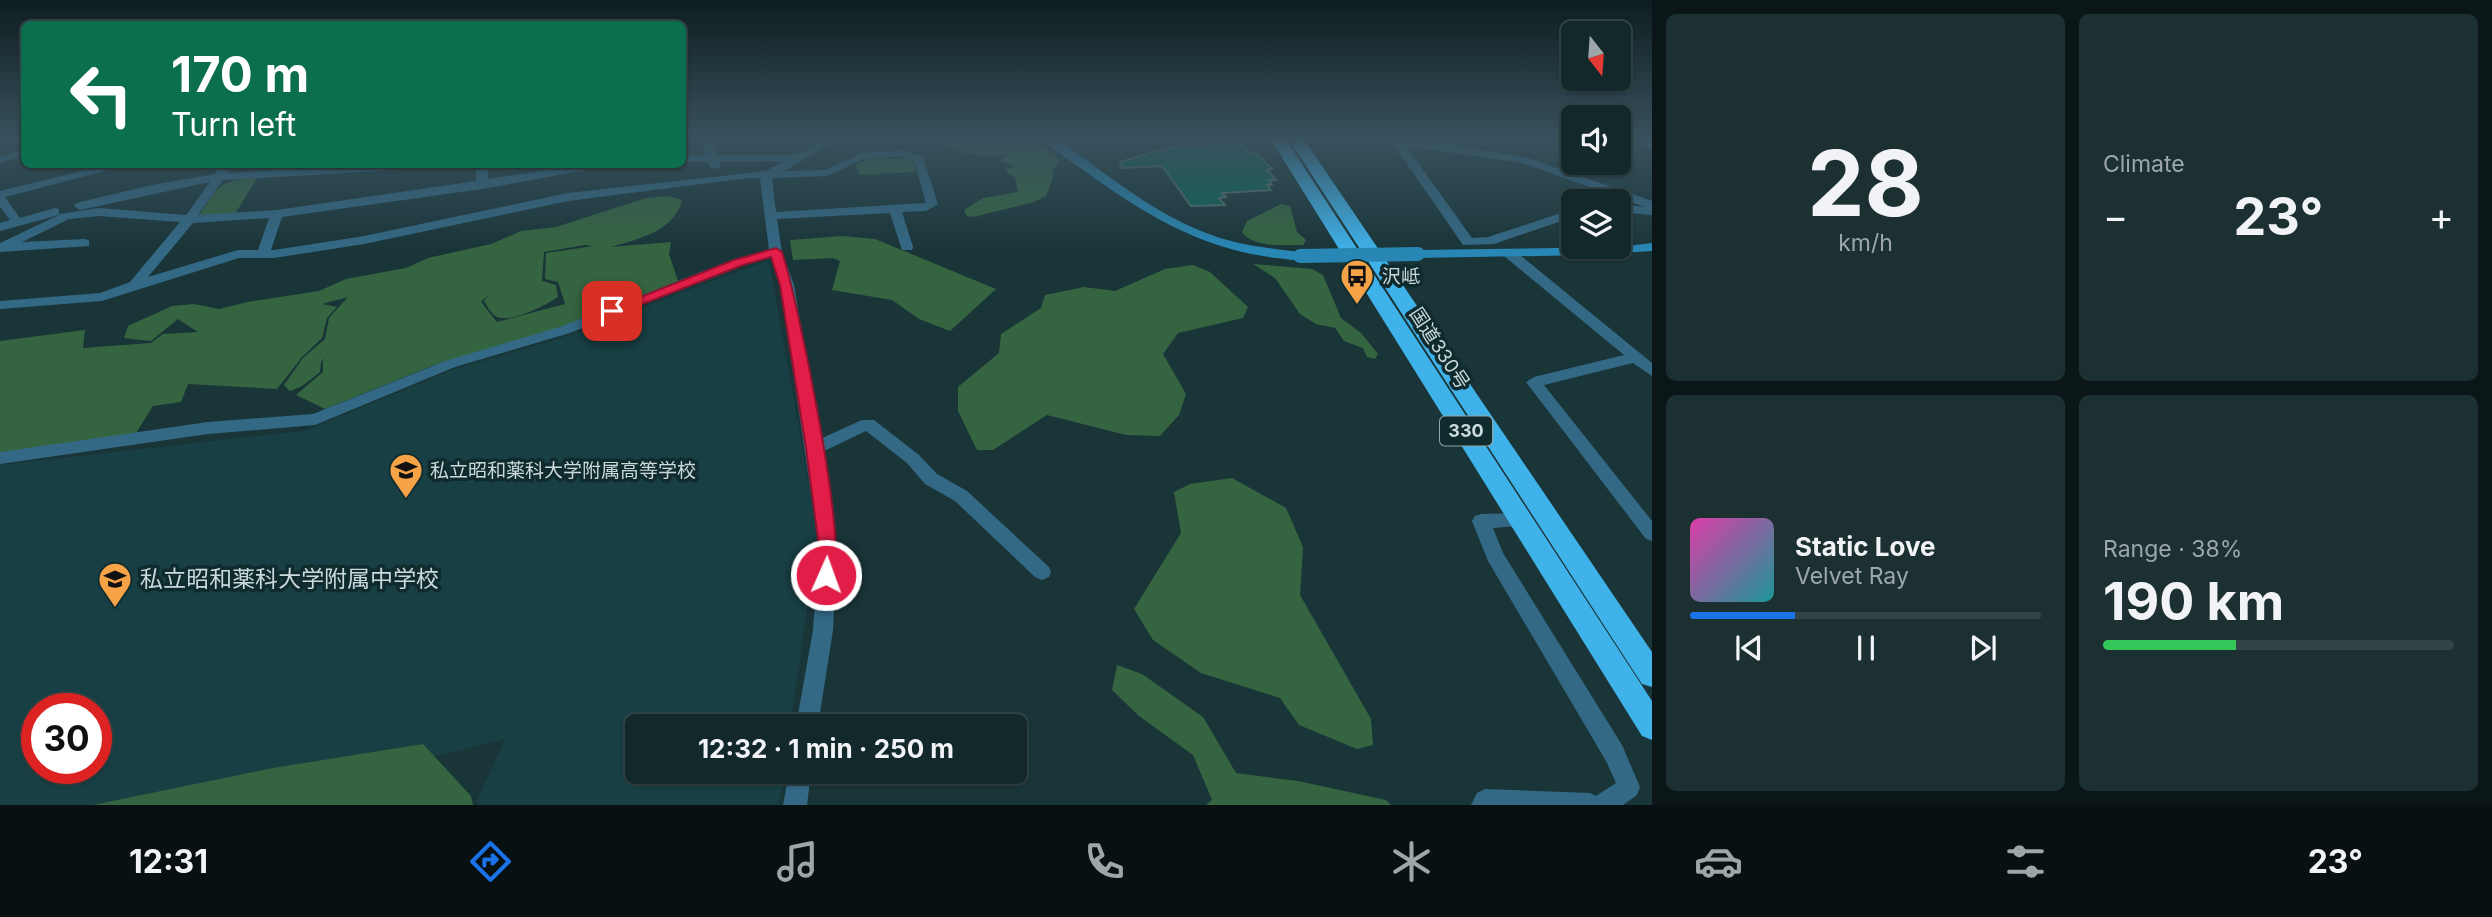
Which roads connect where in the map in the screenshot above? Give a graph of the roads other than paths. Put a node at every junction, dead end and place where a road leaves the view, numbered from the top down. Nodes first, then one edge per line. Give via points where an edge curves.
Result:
1 (767, 175) edge
2 (67, 176) edge
3 (203, 176) edge
4 (219, 176) edge
5 (402, 176) edge
6 (482, 176) edge
7 (541, 176) edge
8 (758, 176) edge
9 (924, 176) edge
10 (1100, 176) edge
11 (1301, 176) edge
12 (1320, 176) edge
13 (1424, 176) edge
14 (1569, 176) edge
15 (719, 178) joint
16 (482, 185) junction
17 (0, 197) edge
18 (398, 198) junction
19 (1652, 205) edge
20 (895, 209) junction
21 (1631, 209) edge
22 (1652, 211) edge
23 (277, 214) junction
24 (770, 216) junction
25 (1561, 217) edge
26 (189, 219) junction
27 (18, 223) junction
28 (0, 228) edge
29 (84, 243) dead end
30 (1, 247) edge
31 (907, 247) dead end
32 (1652, 247) edge
33 (776, 252) junction
34 (1509, 253) junction
35 (263, 254) junction
36 (135, 285) junction
37 (0, 305) edge
38 (1633, 358) junction
39 (1652, 371) edge
40 (815, 448) junction
41 (0, 458) edge
42 (1522, 520) junction
43 (1652, 534) edge
44 (1042, 572) dead end
45 (1652, 675) edge
46 (809, 714) edge
47 (1652, 726) edge
48 (798, 784) edge
49 (795, 805) edge
50 (1483, 805) edge
51 (1590, 805) edge
52 (1603, 805) edge

1 - 24 street
2 - 17 street
3 - 27 street
4 - 26 street
5 - 18 street
6 - 16 street
7 - 16 street
8 - 15 street
9 - 20 street via 932,204
10 - 34 street, bridge via 1180,229 1239,249 1300,256
11 - 42 highway, 国道330号 / 330
12 - 45 highway, 国道330号 / 330
13 - 25 street via 1468,242 1489,241
14 - 19 street
15 - 35 street via 568,197 365,240
16 - 18 street
17 - 27 street
18 - 23 street
20 - 24 street
20 - 31 street
21 - 22 street
23 - 26 street
23 - 35 street
24 - 33 street
26 - 30 street via 99,212 66,216
26 - 36 street
27 - 28 street
29 - 30 street
32 - 34 street
33 - 40 street via 787,285
33 - 41 street via 738,262 565,330 450,364 315,419 208,428
34 - 38 street
35 - 36 street via 215,259
36 - 37 street via 102,297
38 - 39 street
38 - 43 street via 1534,382
40 - 44 street via 868,424 931,479 961,496
40 - 46 street via 828,547 822,631
42 - 47 highway, 国道330号 / 330
42 - 52 street via 1481,521 1495,555 1614,753 1629,787
48 - 49 street
50 - 51 street via 1485,800

